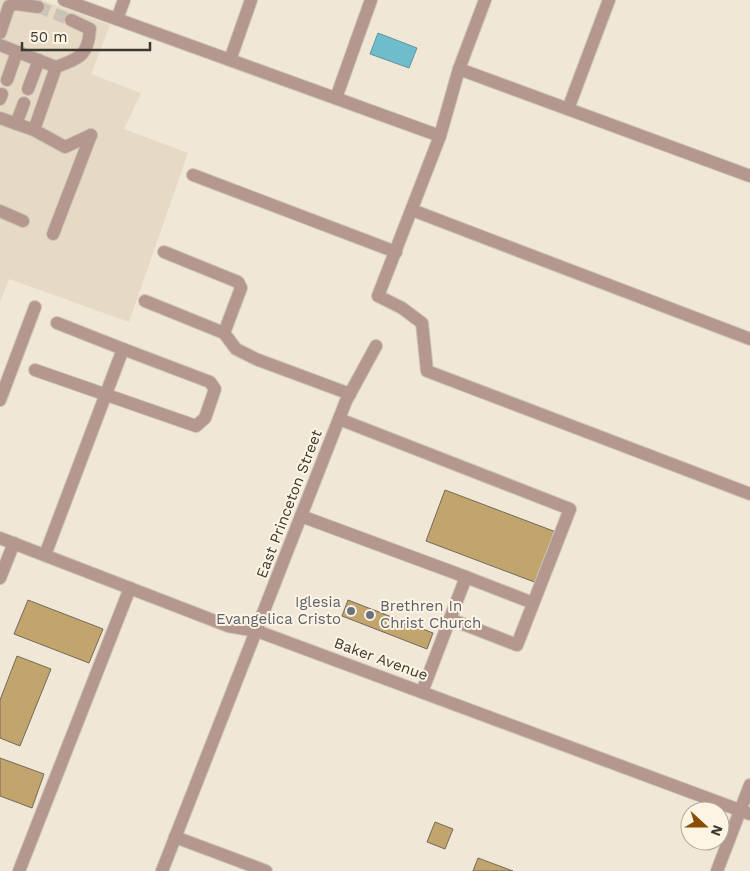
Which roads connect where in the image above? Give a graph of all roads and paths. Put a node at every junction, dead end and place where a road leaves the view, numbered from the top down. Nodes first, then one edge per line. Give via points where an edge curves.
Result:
1 (64, 0) edge
2 (124, 0) edge
3 (251, 0) edge
4 (371, 0) edge
5 (484, 0) edge
6 (610, 0) edge
7 (38, 8) tunnel mouth
8 (117, 19) junction
9 (71, 20) tunnel mouth
10 (0, 33) edge
11 (0, 45) edge
12 (17, 52) junction
13 (39, 60) junction
14 (230, 60) junction
15 (56, 67) junction
16 (459, 69) junction
17 (7, 80) dead end
18 (28, 89) dead end
19 (336, 98) junction
20 (24, 103) dead end
21 (568, 109) junction
22 (0, 118) edge
23 (16, 124) junction
24 (34, 130) junction
25 (440, 136) junction
26 (193, 174) dead end
27 (750, 176) edge
28 (412, 210) junction
29 (0, 211) edge
30 (23, 221) dead end
31 (53, 234) dead end
32 (164, 252) dead end
33 (396, 252) junction
34 (145, 301) dead end
35 (35, 307) dead end
36 (57, 324) dead end
37 (224, 333) junction
38 (750, 339) edge
39 (376, 346) dead end
40 (123, 349) junction
41 (35, 370) dead end
42 (105, 394) junction
43 (350, 394) junction
44 (0, 400) edge
45 (339, 419) junction
46 (750, 494) edge
47 (302, 516) junction
48 (0, 538) edge
49 (14, 543) junction
50 (45, 555) junction
51 (466, 577) junction
52 (0, 578) edge
53 (130, 588) junction
54 (533, 603) junction
55 (450, 619) junction
56 (257, 630) junction
57 (422, 692) junction
58 (750, 785) edge
59 (745, 812) edge
60 (175, 837) junction
61 (19, 871) edge
62 (162, 871) edge
63 (266, 871) edge
64 (718, 871) edge

1 - 8 street
2 - 8 street
3 - 14 street
4 - 19 street
5 - 16 street
6 - 21 street
7 - 10 street via 9,6
8 - 14 street
9 - 15 street via 90,29 89,43 80,58
11 - 12 street
12 - 13 street
12 - 17 street
13 - 15 street
13 - 18 street
14 - 19 street
15 - 24 street
16 - 21 street
16 - 25 street
19 - 25 street
20 - 23 street
21 - 27 street
22 - 23 street
23 - 24 street
24 - 31 street via 66,147 91,135
25 - 28 street
26 - 33 street
28 - 33 street
28 - 38 street
29 - 30 street
32 - 37 street via 238,282 241,288
33 - 46 street via 378,296 402,308 422,324 427,371
34 - 37 street
35 - 44 street
36 - 40 street
37 - 43 street via 236,349 256,359
39 - 43 street, East Princeton Street
40 - 42 street
40 - 42 street via 210,382 215,389 205,418 196,426
41 - 42 street
42 - 50 street
43 - 45 street, East Princeton Street
45 - 47 street, East Princeton Street
45 - 54 street via 570,509
47 - 51 street
47 - 56 street, East Princeton Street
48 - 49 street, Baker Avenue
49 - 50 street, Baker Avenue
49 - 52 street
50 - 53 street, Baker Avenue
51 - 54 street
51 - 55 street
53 - 56 street, Baker Avenue via 228,626
53 - 61 street
54 - 55 street via 517,645
55 - 57 street
56 - 57 street, Baker Avenue
56 - 60 street, East Princeton Street
57 - 59 street, Baker Avenue
58 - 59 street
59 - 64 street
60 - 62 street, East Princeton Street
60 - 63 street

